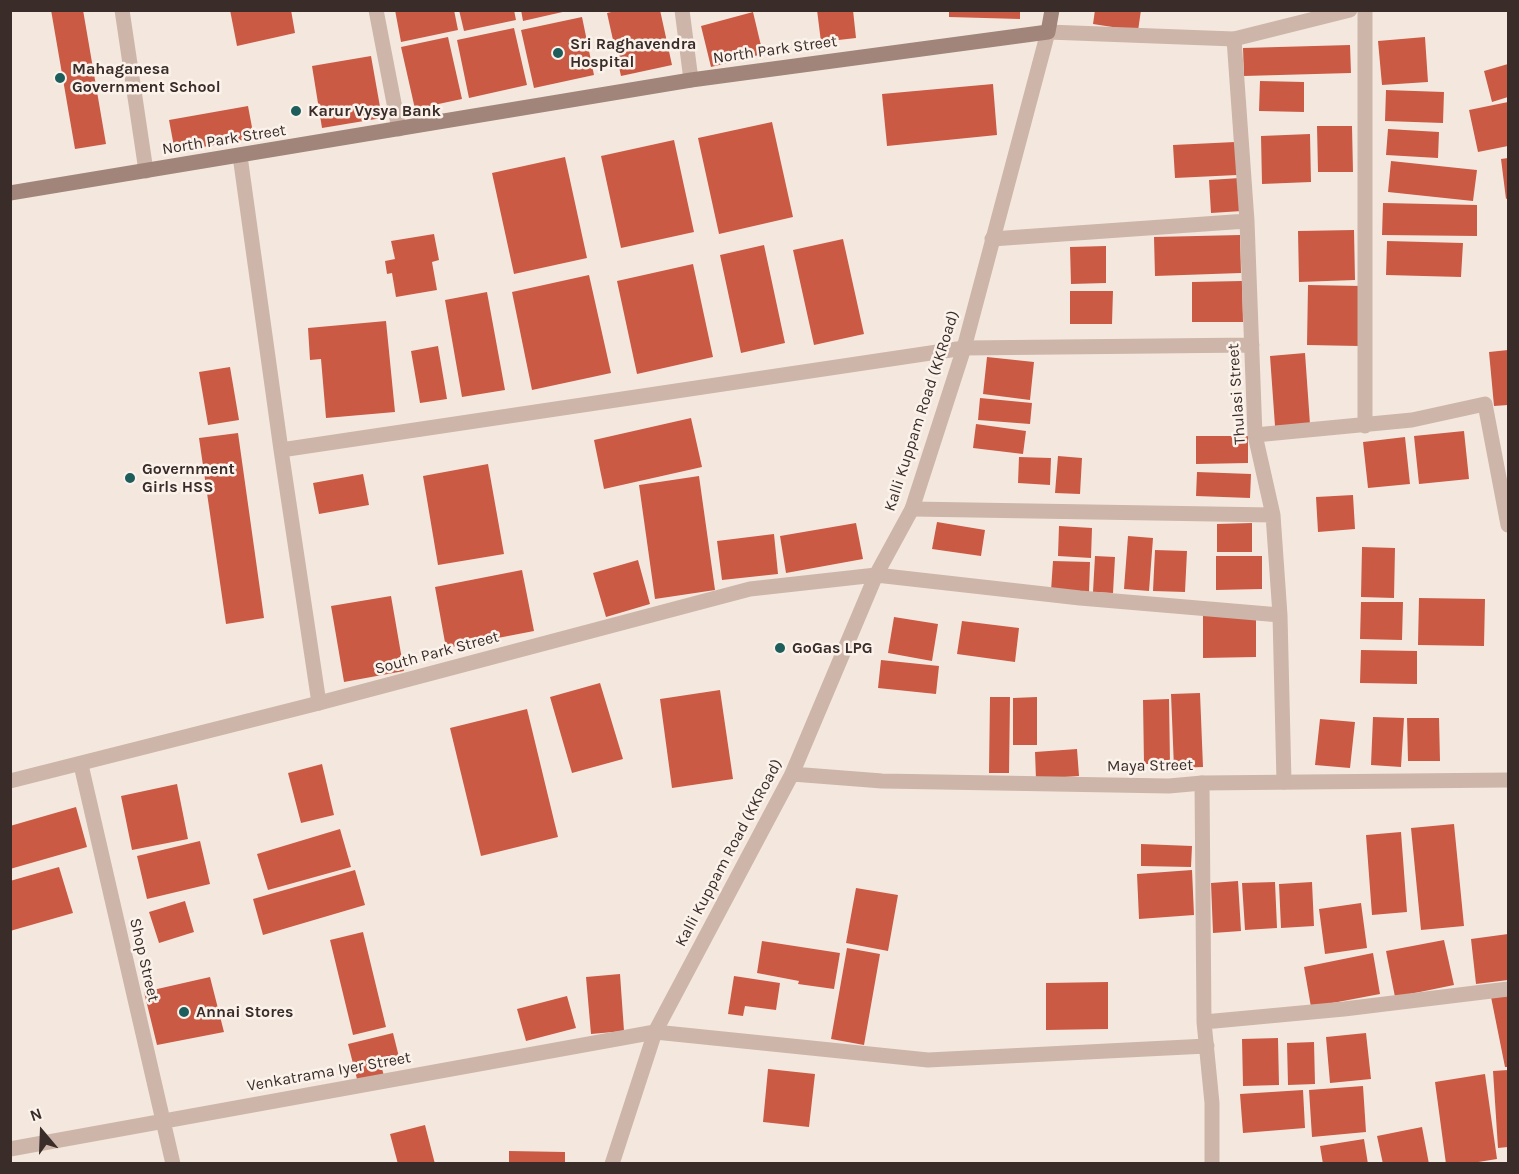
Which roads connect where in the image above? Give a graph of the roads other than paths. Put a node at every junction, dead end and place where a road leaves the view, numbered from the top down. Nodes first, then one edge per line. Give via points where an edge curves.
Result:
1 (122, 10) edge
2 (376, 10) edge
3 (682, 10) edge
4 (1052, 10) edge
5 (1350, 10) edge
6 (1365, 10) edge
7 (1048, 32) junction
8 (1234, 39) junction
9 (691, 80) junction
10 (399, 129) junction
11 (240, 156) junction
12 (146, 171) junction
13 (10, 193) edge
14 (1247, 221) junction
15 (992, 239) junction
16 (1252, 345) junction
17 (964, 348) junction
18 (1365, 426) junction
19 (1255, 435) junction
20 (280, 450) junction
21 (912, 509) junction
22 (1273, 515) junction
23 (1509, 525) edge
24 (876, 575) junction
25 (1280, 615) junction
26 (319, 703) junction
27 (81, 765) junction
28 (792, 774) junction
29 (1509, 780) edge
30 (10, 781) edge
31 (1284, 782) junction
32 (1202, 783) junction
33 (1509, 989) edge
34 (1204, 1022) junction
35 (655, 1032) junction
36 (1207, 1046) junction
37 (162, 1121) junction
38 (10, 1149) edge
39 (173, 1164) edge
40 (612, 1164) edge
41 (1212, 1164) edge

1 - 12 street
2 - 10 street
3 - 9 street
4 - 7 main road, Kalli Kuppam Road (KKRoad)
5 - 8 street
6 - 18 street
7 - 8 street
7 - 9 main road, North Park Street
7 - 15 street, Kalli Kuppam Road (KKRoad)
8 - 14 street, Thulasi Street
9 - 10 main road, North Park Street
10 - 11 main road, North Park Street
11 - 12 main road, North Park Street
11 - 20 street
12 - 13 main road, North Park Street
14 - 15 street
14 - 16 street, Thulasi Street
15 - 17 street, Kalli Kuppam Road (KKRoad)
16 - 17 street
16 - 19 street, Thulasi Street
17 - 20 street
17 - 21 street, Kalli Kuppam Road (KKRoad)
18 - 19 street
18 - 23 street via 1485,404
19 - 22 street, Thulasi Street
20 - 26 street
21 - 22 street
21 - 24 street, Kalli Kuppam Road (KKRoad)
22 - 25 street, Thulasi Street
24 - 25 street, South Park Street
24 - 26 street, South Park Street via 750,589
24 - 28 street, Kalli Kuppam Road (KKRoad)
25 - 31 street, Thulasi Street
26 - 27 street, South Park Street
27 - 30 street, South Park Street
27 - 37 street, Shop Street
28 - 32 street, Maya Street via 882,781 1169,786
28 - 35 street, Kalli Kuppam Road (KKRoad)
29 - 31 street, Maya Street
31 - 32 street, Maya Street
32 - 34 street
33 - 34 street
34 - 36 street
35 - 36 street, Venkatrama Iyer Street via 928,1059
35 - 37 street, Venkatrama Iyer Street
35 - 40 street, Kalli Kuppam Road (KKRoad)
36 - 41 street
37 - 38 street, Venkatrama Iyer Street
37 - 39 street, Shop Street

